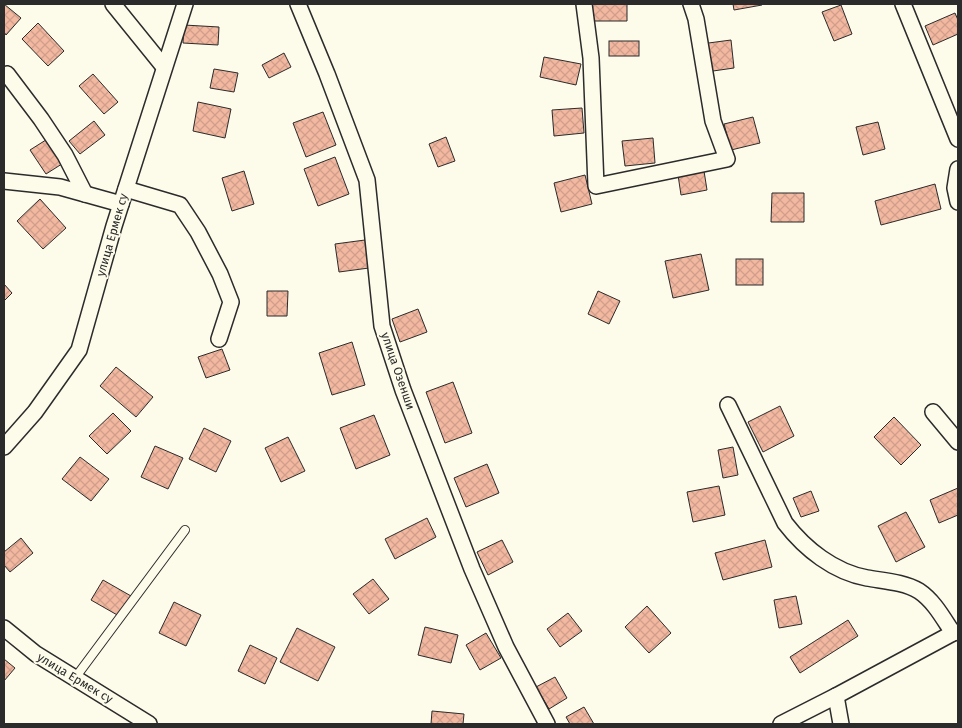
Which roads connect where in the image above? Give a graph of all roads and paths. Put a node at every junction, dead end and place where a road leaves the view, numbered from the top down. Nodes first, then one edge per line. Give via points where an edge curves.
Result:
1 (113, 4) edge
2 (185, 4) edge
3 (298, 4) edge
4 (584, 4) edge
5 (691, 4) edge
6 (903, 4) edge
7 (164, 67) junction
8 (7, 74) dead end
9 (958, 138) edge
10 (958, 168) edge
11 (4, 181) edge
12 (126, 188) junction
13 (85, 194) junction
14 (958, 202) edge
15 (121, 204) junction
16 (219, 339) dead end
17 (728, 405) dead end
18 (933, 412) dead end
19 (958, 442) edge
20 (4, 447) edge
21 (185, 530) dead end
22 (4, 628) edge
23 (956, 632) edge
24 (75, 678) junction
25 (836, 696) junction
26 (150, 724) edge
27 (547, 724) edge
28 (781, 724) edge
29 (841, 724) edge

1 - 7 street
2 - 7 street, улица Ермек су
3 - 27 street, улица Озенши via 366,180 382,326 403,390 472,569 506,647
4 - 5 street via 591,58 596,186 727,159 712,121
6 - 9 street
7 - 12 street, улица Ермек су
8 - 13 street via 65,155
10 - 14 street via 955,188
11 - 13 street via 60,186
12 - 15 street, улица Ермек су
12 - 16 street via 180,205 198,232 231,302
13 - 15 street
15 - 20 street, улица Ермек су via 79,350 35,412
17 - 23 street via 785,523 799,540 846,572 918,590 929,598
18 - 19 street
21 - 24 lane
22 - 24 street, улица Ермек су via 36,654
23 - 25 street
24 - 26 street, улица Ермек су
25 - 28 street
25 - 29 street

